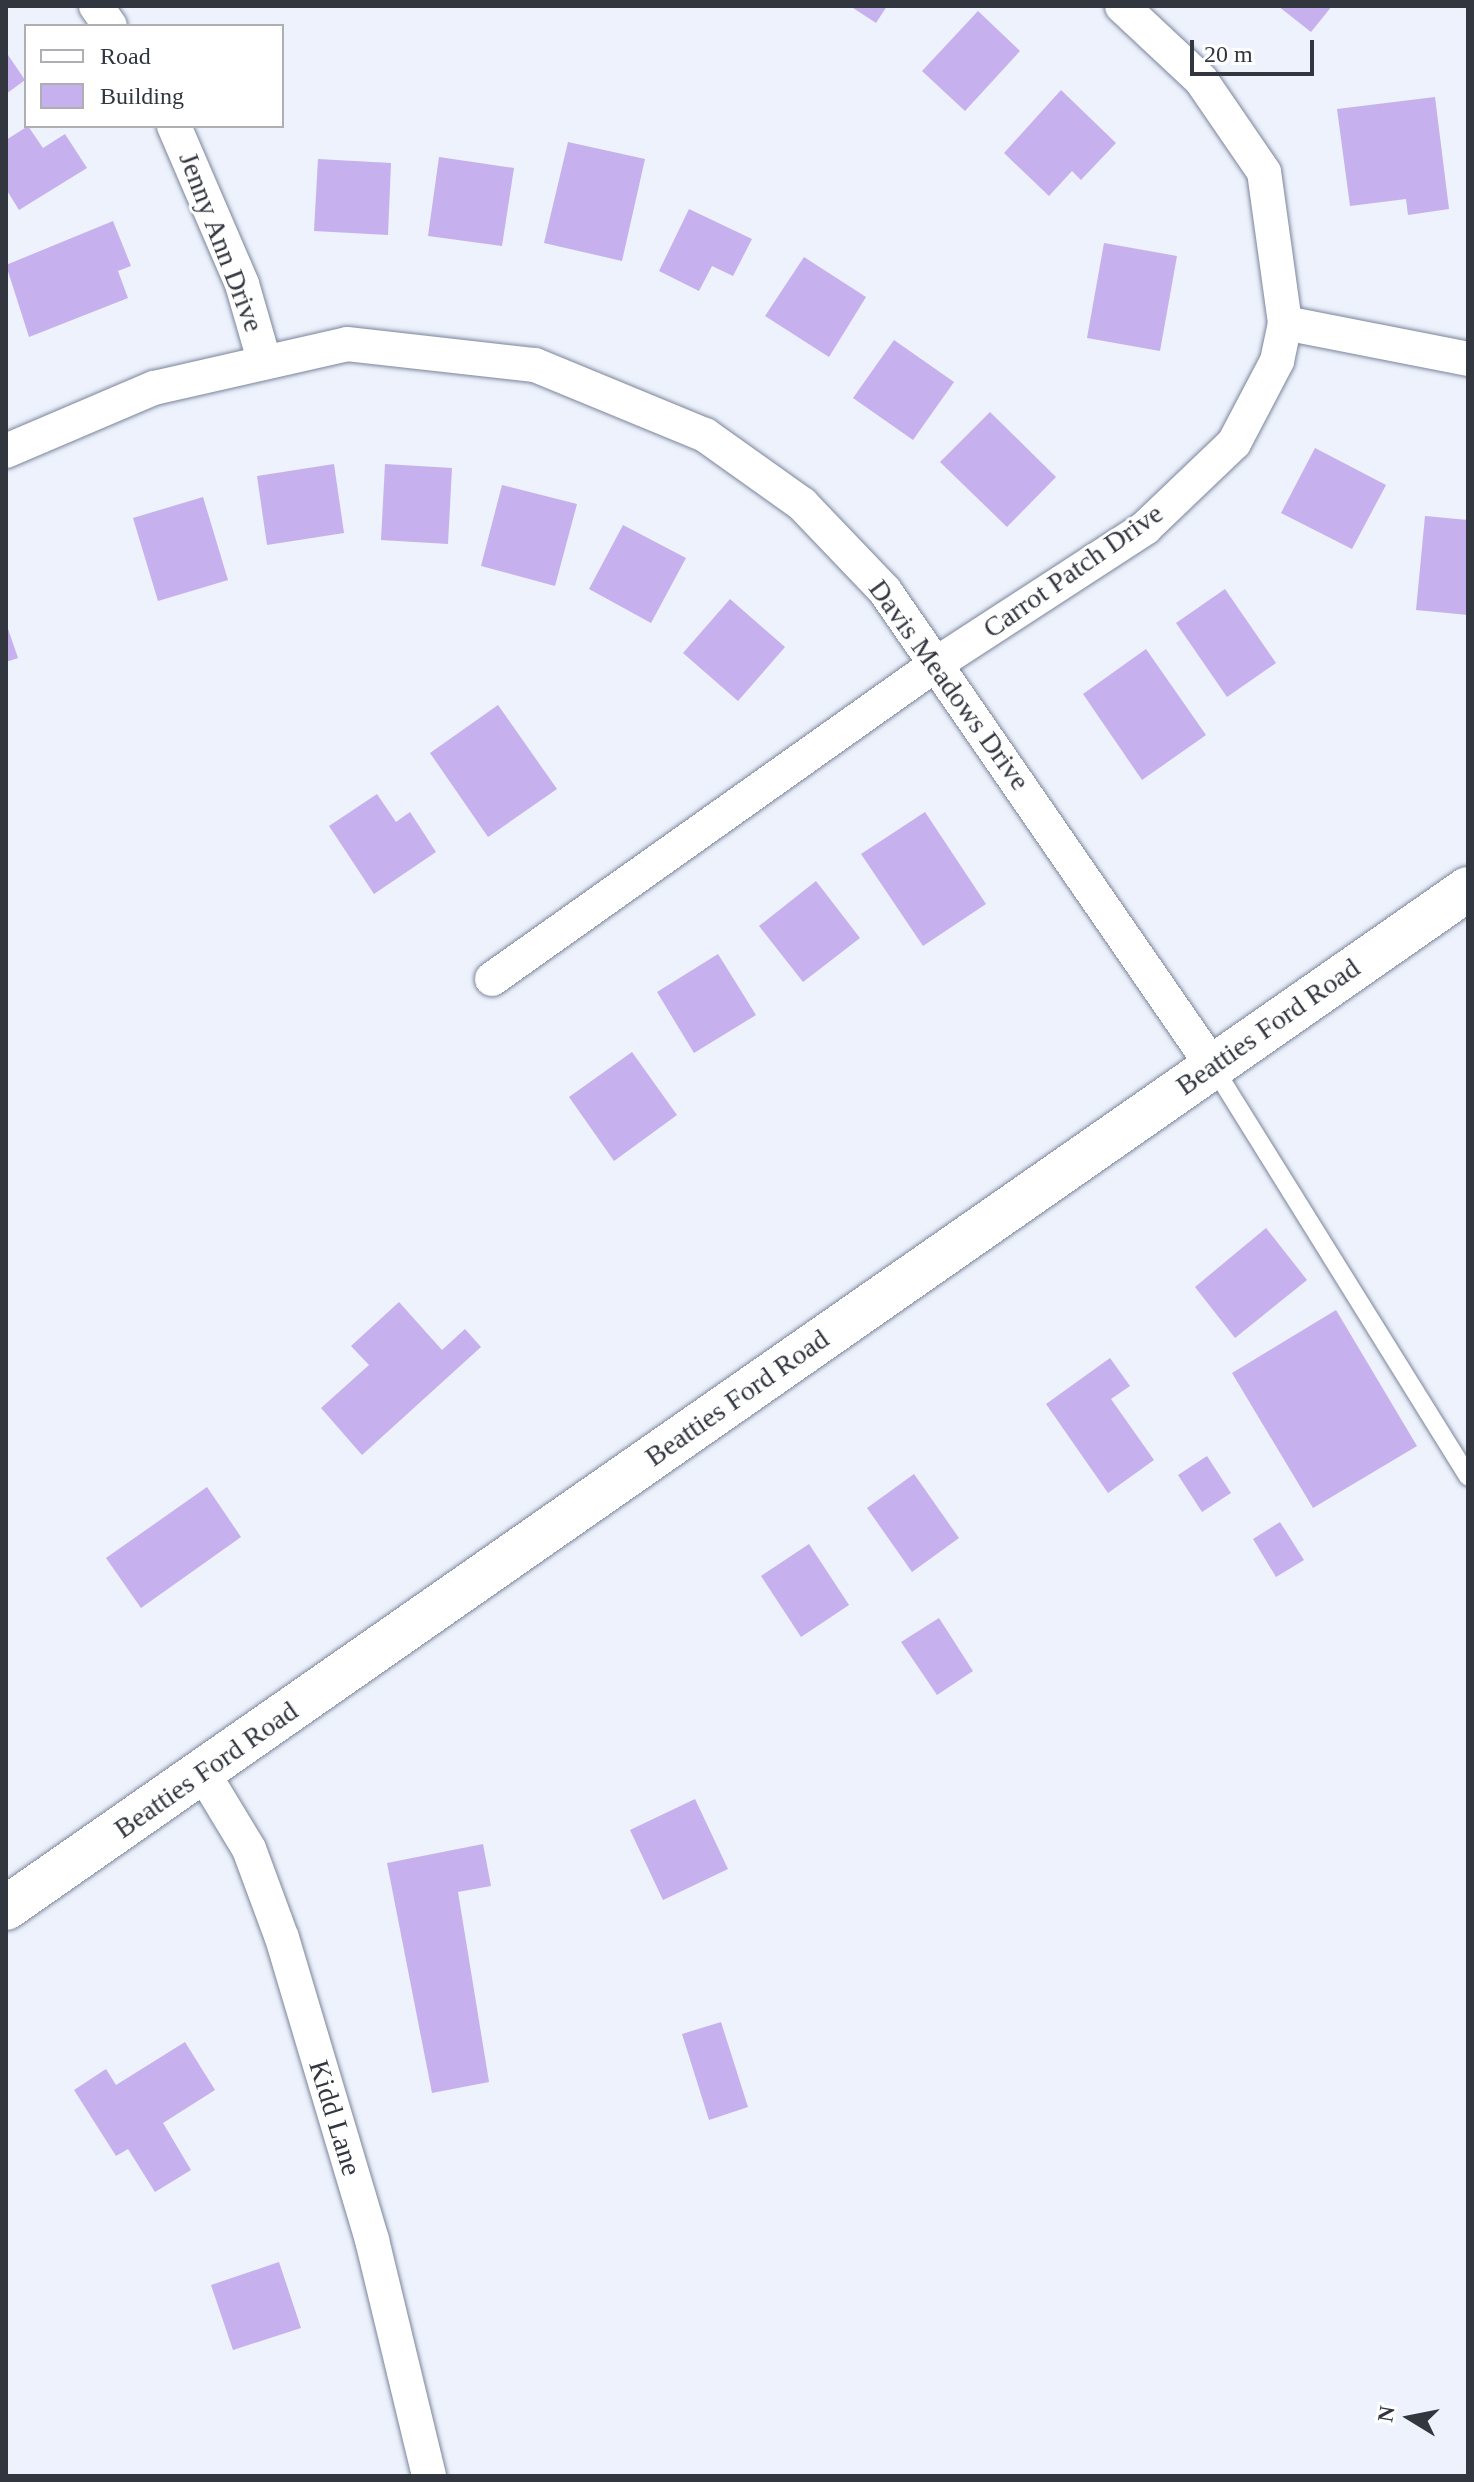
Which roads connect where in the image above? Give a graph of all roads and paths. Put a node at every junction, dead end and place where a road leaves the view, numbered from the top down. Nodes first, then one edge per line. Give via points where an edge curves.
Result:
1 (96, 6) edge
2 (1122, 6) edge
3 (109, 24) edge
4 (175, 128) edge
5 (1285, 323) junction
6 (1468, 359) edge
7 (264, 360) junction
8 (6, 451) edge
9 (939, 662) junction
10 (1468, 889) edge
11 (492, 979) dead end
12 (1212, 1065) junction
13 (1468, 1477) edge
14 (203, 1773) junction
15 (6, 1908) edge
16 (429, 2476) edge

1 - 3 street
2 - 5 street, Carrot Patch Drive via 1201,80 1264,172
4 - 7 street, Jenny Ann Drive via 242,284
5 - 6 street
5 - 9 street, Carrot Patch Drive via 1277,361 1234,443 1145,528
7 - 8 street, Davis Meadows Drive via 154,388
7 - 9 street, Davis Meadows Drive via 347,344 438,350 535,365 612,391 705,435 802,504
9 - 11 street, Carrot Patch Drive
9 - 12 street, Davis Meadows Drive
10 - 12 main road, Beatties Ford Road
12 - 13 lane
12 - 14 main road, Beatties Ford Road
14 - 15 main road, Beatties Ford Road
14 - 16 street, Kidd Lane via 249,1849 282,1938 372,2240

